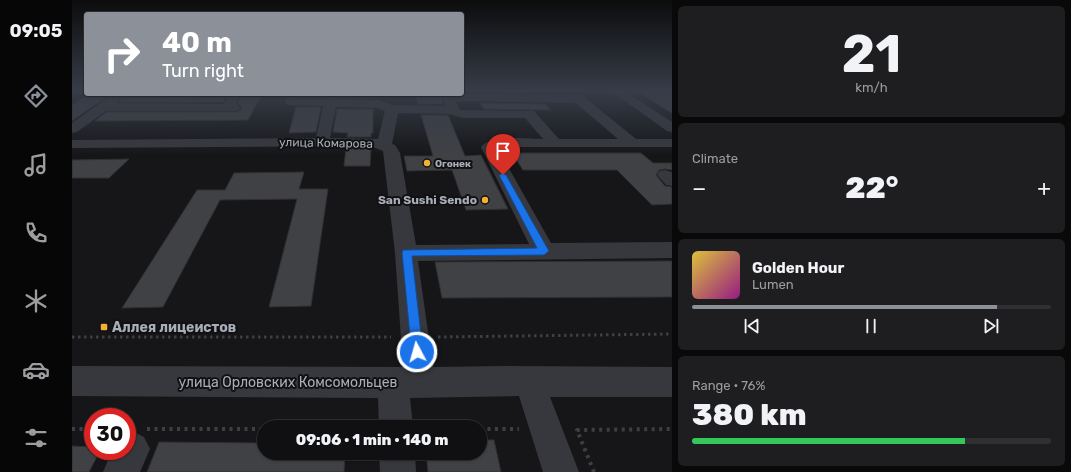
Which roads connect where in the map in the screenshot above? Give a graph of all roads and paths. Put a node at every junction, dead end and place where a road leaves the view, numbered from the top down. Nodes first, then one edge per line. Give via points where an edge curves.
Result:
1 (95, 112) edge
2 (328, 112) edge
3 (392, 112) edge
4 (455, 112) edge
5 (595, 112) edge
6 (648, 112) edge
7 (672, 128) edge
8 (72, 129) edge
9 (322, 142) junction
10 (555, 143) junction
11 (632, 143) junction
12 (672, 143) edge
13 (72, 144) edge
14 (384, 145) junction
15 (672, 250) edge
16 (544, 251) junction
17 (406, 253) junction
18 (672, 334) edge
19 (72, 337) edge
20 (415, 337) junction
21 (72, 381) edge
22 (529, 381) junction
23 (672, 382) edge
24 (406, 383) junction
25 (398, 420) edge
26 (72, 429) edge
27 (84, 429) edge
28 (257, 429) edge
29 (487, 429) edge
30 (521, 429) dead end
31 (672, 429) edge
32 (136, 449) edge
33 (397, 460) edge
34 (398, 472) edge
35 (561, 472) edge
36 (594, 472) edge

1 - 8 street
2 - 9 street
3 - 14 street
4 - 10 street via 529,114
5 - 11 street
6 - 7 street
9 - 13 street, улица Комарова
9 - 14 street, улица Комарова via 368,142
10 - 11 street
10 - 16 street via 501,143 489,147
11 - 12 street
14 - 17 street, улица Комарова via 390,148 392,153
15 - 16 street
16 - 17 street
17 - 20 street, улица Комарова
18 - 20 path
19 - 20 path
20 - 24 street, улица Комарова
21 - 24 street, улица Орловских Комсомольцев
22 - 23 street, улица Орловских Комсомольцев
22 - 24 street, улица Орловских Комсомольцев
22 - 35 street
24 - 25 street, улица Комарова
26 - 27 path
28 - 32 path
29 - 30 path
31 - 36 path via 577,430
33 - 34 street

